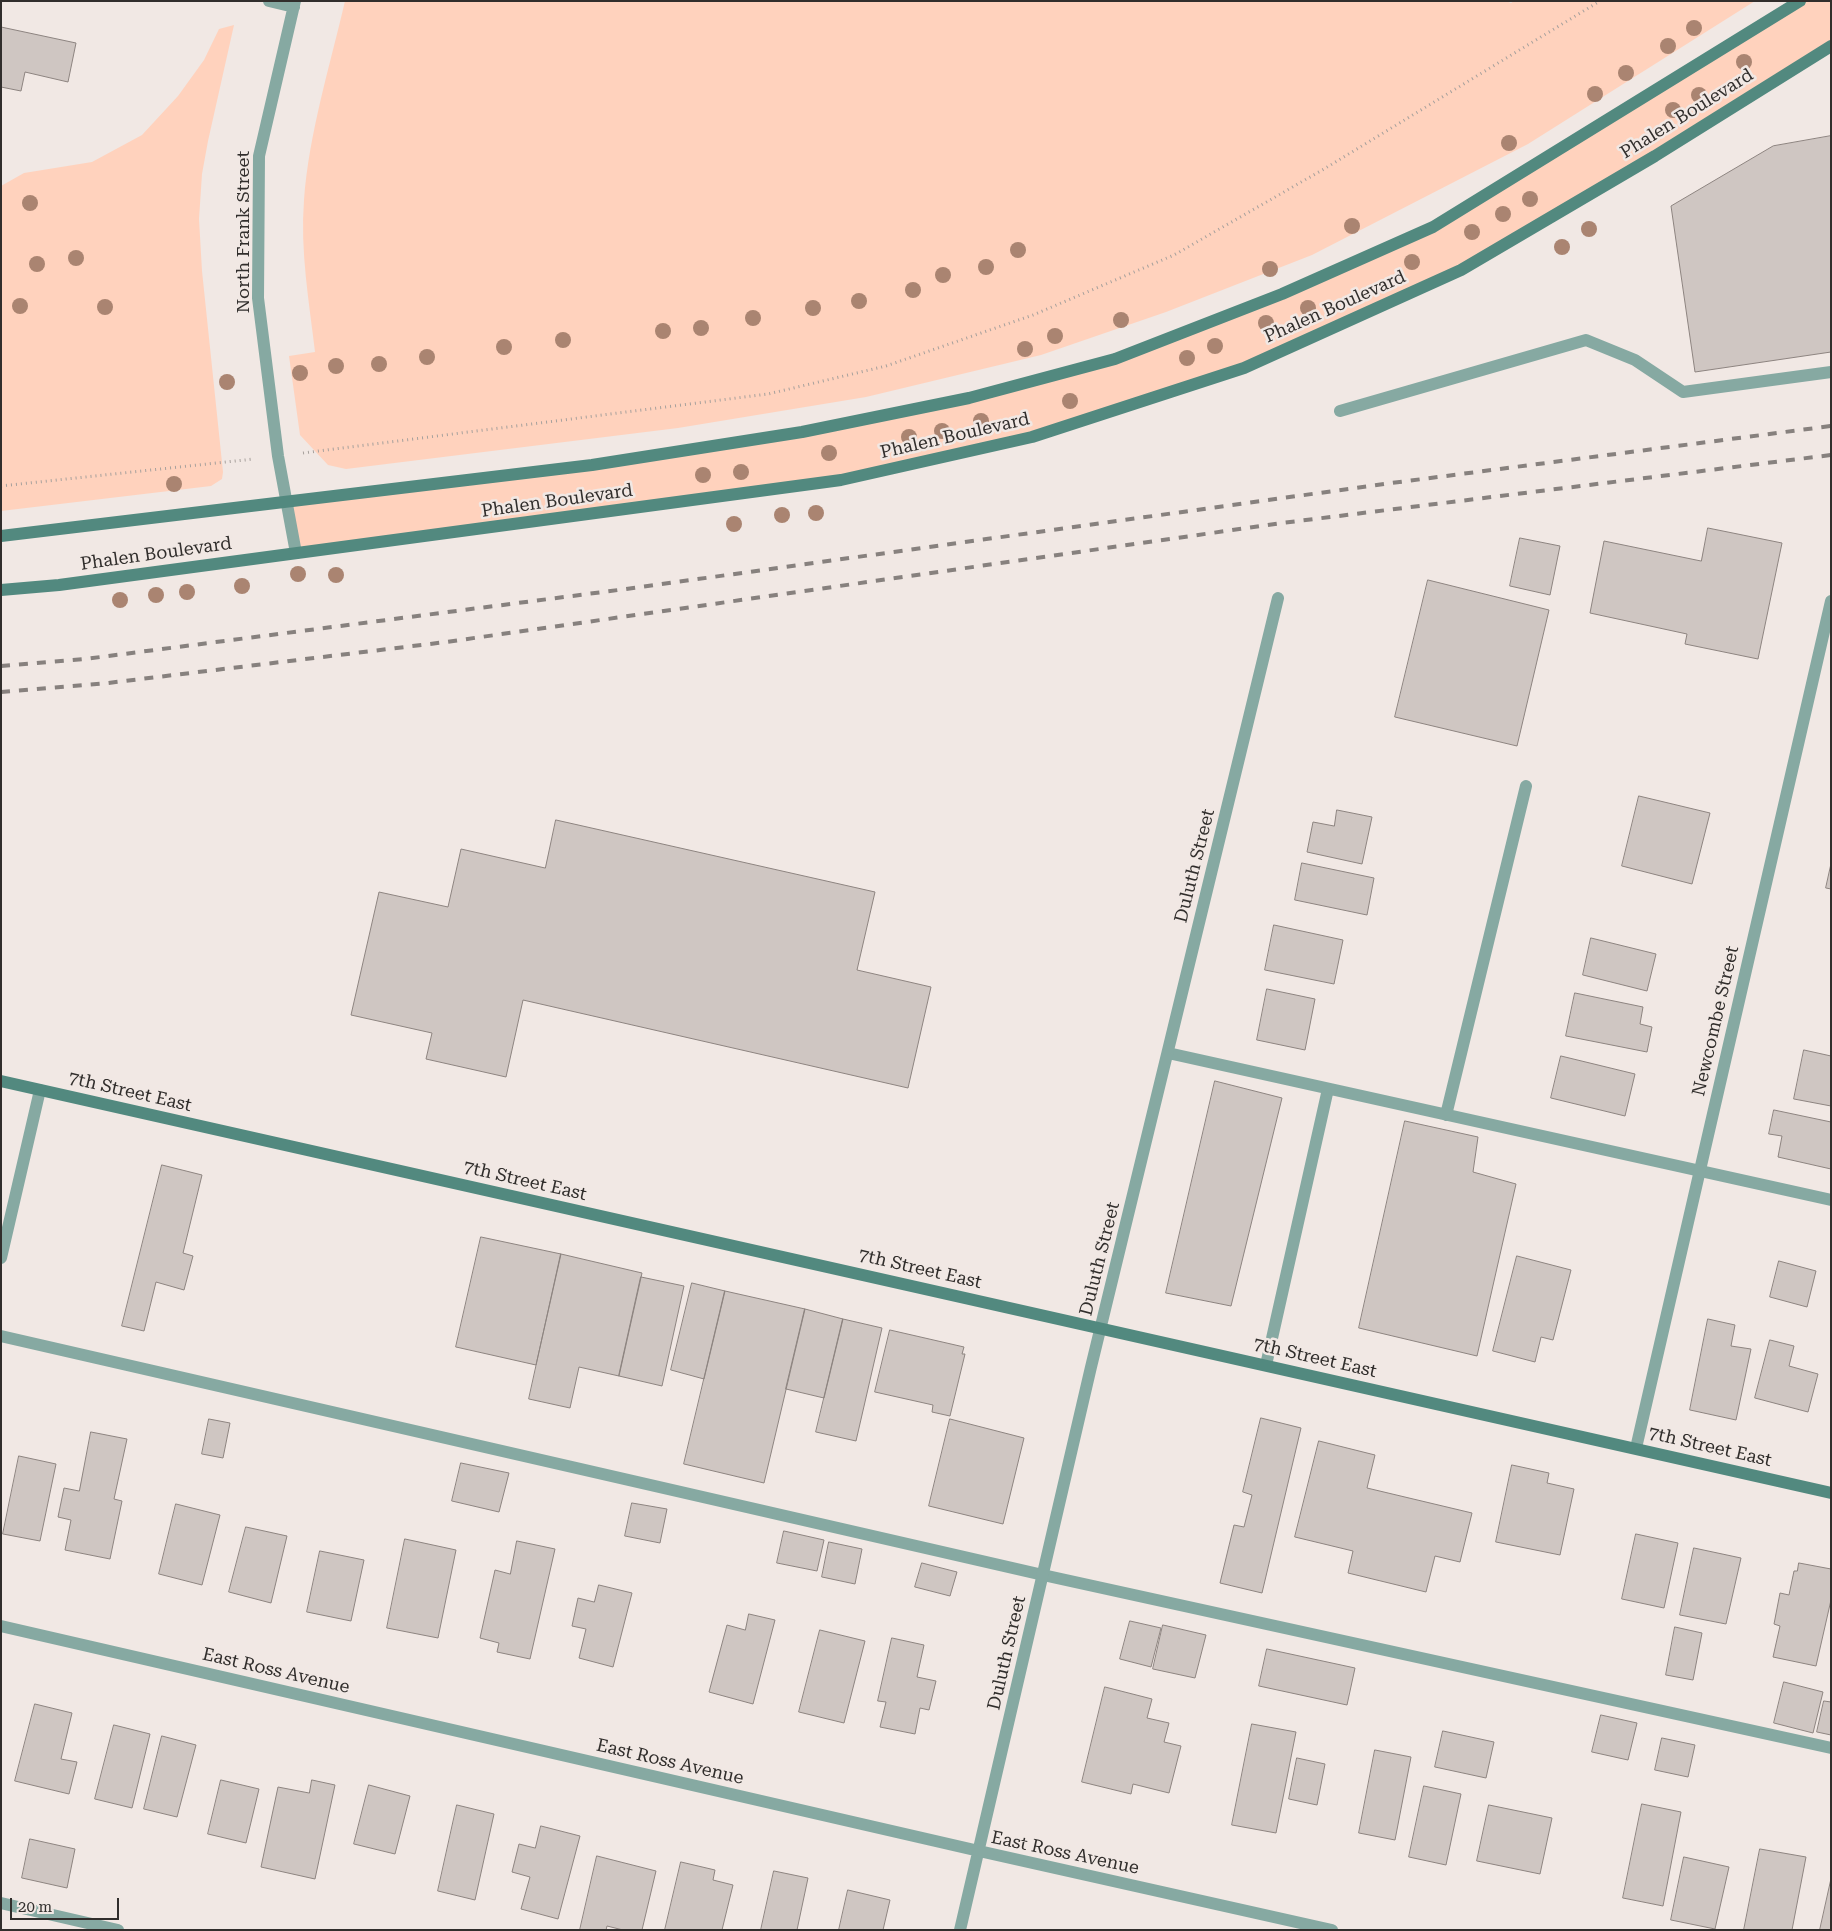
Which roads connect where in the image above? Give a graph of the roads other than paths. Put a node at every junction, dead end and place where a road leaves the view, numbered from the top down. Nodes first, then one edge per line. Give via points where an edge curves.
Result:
1 (269, 1) edge
2 (1800, 1) edge
3 (294, 4) edge
4 (1831, 46) edge
5 (1831, 372) edge
6 (1340, 411) dead end
7 (286, 501) junction
8 (1, 536) edge
9 (296, 553) junction
10 (1, 590) edge
11 (1278, 598) dead end
12 (1831, 601) edge
13 (1526, 786) dead end
14 (1168, 1053) junction
15 (1, 1081) edge
16 (1328, 1089) junction
17 (40, 1090) junction
18 (1446, 1115) junction
19 (1700, 1170) junction
20 (1831, 1200) edge
21 (1, 1258) edge
22 (1101, 1328) junction
23 (1, 1336) edge
24 (1266, 1365) junction
25 (1636, 1448) junction
26 (1831, 1493) edge
27 (1043, 1575) junction
28 (1, 1626) edge
29 (1831, 1748) edge
30 (979, 1852) junction
31 (1, 1904) edge
32 (118, 1930) edge
33 (960, 1930) edge
34 (1332, 1930) edge

1 - 3 street
2 - 7 main road, Phalen Boulevard via 1433,227 1282,294 1115,359 969,398 802,432 592,465
3 - 7 street, North Frank Street via 259,156 258,298
4 - 9 main road, Phalen Boulevard via 1655,156 1461,270 1244,368 1032,437 841,480
5 - 6 street via 1683,392 1635,360 1586,340
7 - 8 main road, Phalen Boulevard
7 - 9 street, North Frank Street
9 - 10 main road, Phalen Boulevard
11 - 14 street, Duluth Street
12 - 19 street, Newcombe Street
13 - 18 street
14 - 16 street
14 - 22 street, Duluth Street
15 - 17 main road, 7th Street East
16 - 18 street
16 - 24 street
17 - 21 street
17 - 22 main road, 7th Street East
18 - 19 street
19 - 20 street
19 - 25 street, Newcombe Street
22 - 24 main road, 7th Street East
22 - 27 street, Duluth Street
23 - 27 street
24 - 25 main road, 7th Street East
25 - 26 main road, 7th Street East
27 - 29 street
27 - 30 street, Duluth Street
28 - 30 street, East Ross Avenue
30 - 33 street, Duluth Street
30 - 34 street, East Ross Avenue
31 - 32 street

